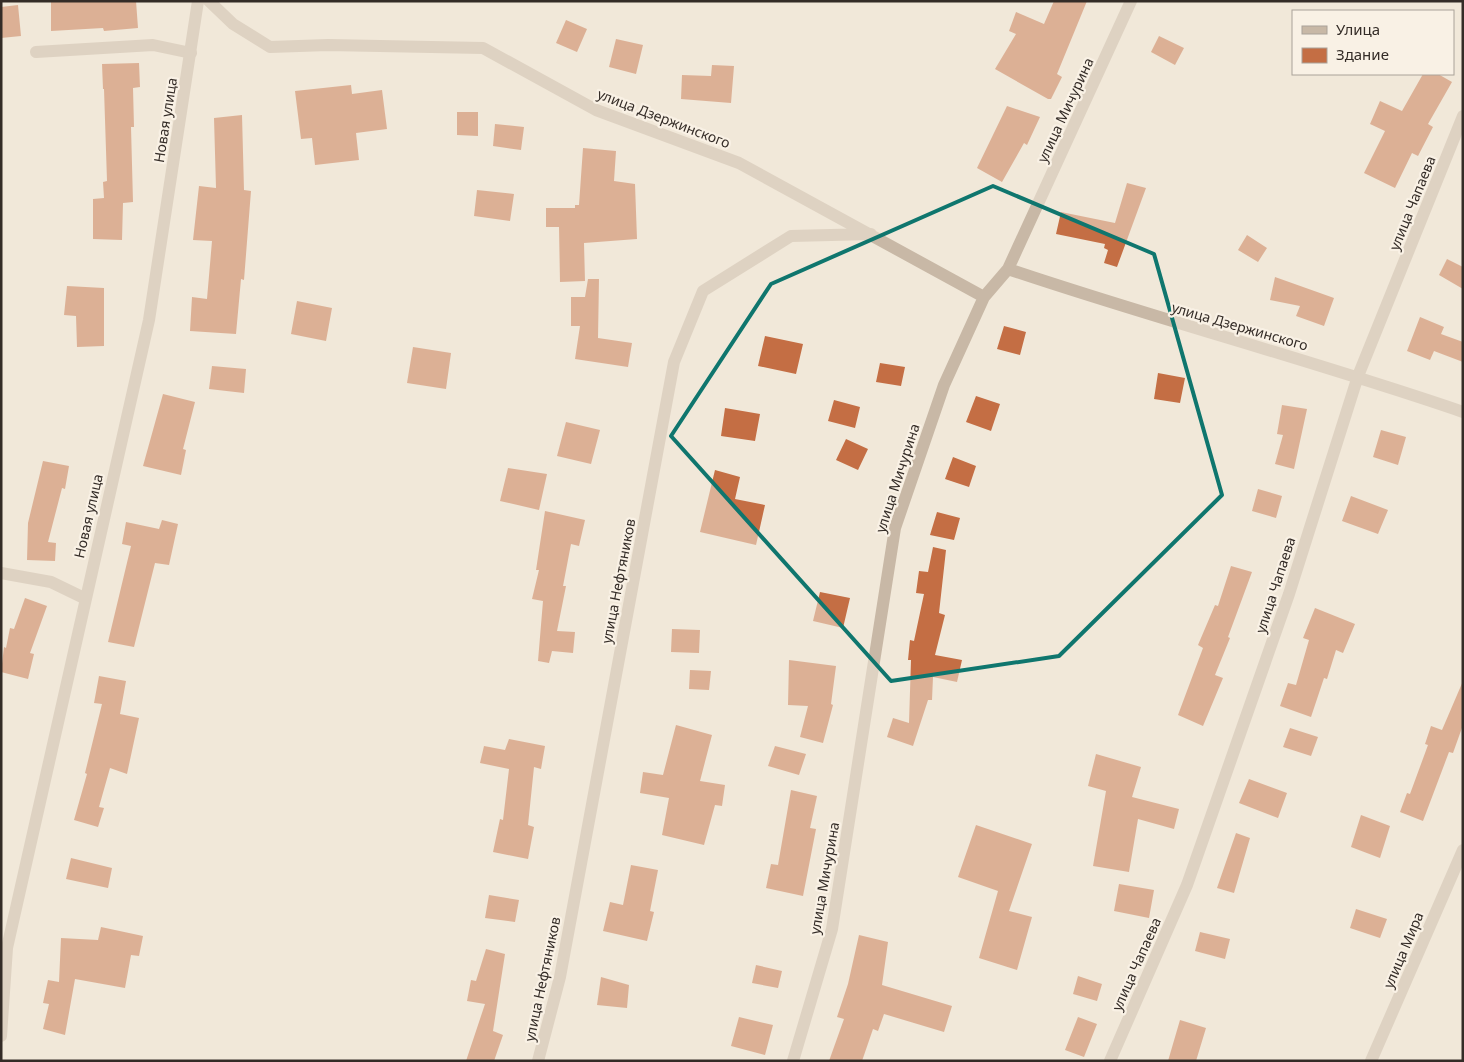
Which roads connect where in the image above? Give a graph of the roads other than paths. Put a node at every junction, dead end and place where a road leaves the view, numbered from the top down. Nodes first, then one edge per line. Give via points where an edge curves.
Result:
1 (198, 1) edge
2 (209, 1) edge
3 (1131, 1) edge
4 (36, 52) dead end
5 (190, 53) junction
6 (1463, 116) edge
7 (871, 234) junction
8 (1008, 269) junction
9 (984, 297) junction
10 (1358, 376) junction
11 (1463, 412) edge
12 (1, 573) edge
13 (84, 598) junction
14 (1463, 850) edge
15 (1, 1036) edge
16 (538, 1061) edge
17 (793, 1061) edge
18 (1110, 1061) edge
19 (1372, 1061) edge

1 - 5 street, Новая улица
2 - 7 street, улица Дзержинского via 233,24 270,47 484,48 596,110 739,163
3 - 8 street, улица Мичурина
4 - 5 street via 153,44
5 - 13 street, Новая улица via 149,320
6 - 10 street, улица Чапаева
7 - 9 street, улица Дзержинского
7 - 16 street, улица Нефтяников via 791,236 703,291 674,362 560,977
8 - 9 street, улица Мичурина
8 - 10 street, улица Дзержинского via 1108,303
9 - 17 street, улица Мичурина via 944,385 895,528 832,929
10 - 11 street, улица Дзержинского
10 - 18 street, улица Чапаева via 1289,594 1187,885
12 - 13 street via 51,582
13 - 15 street, Новая улица via 7,948
14 - 19 street, улица Мира

